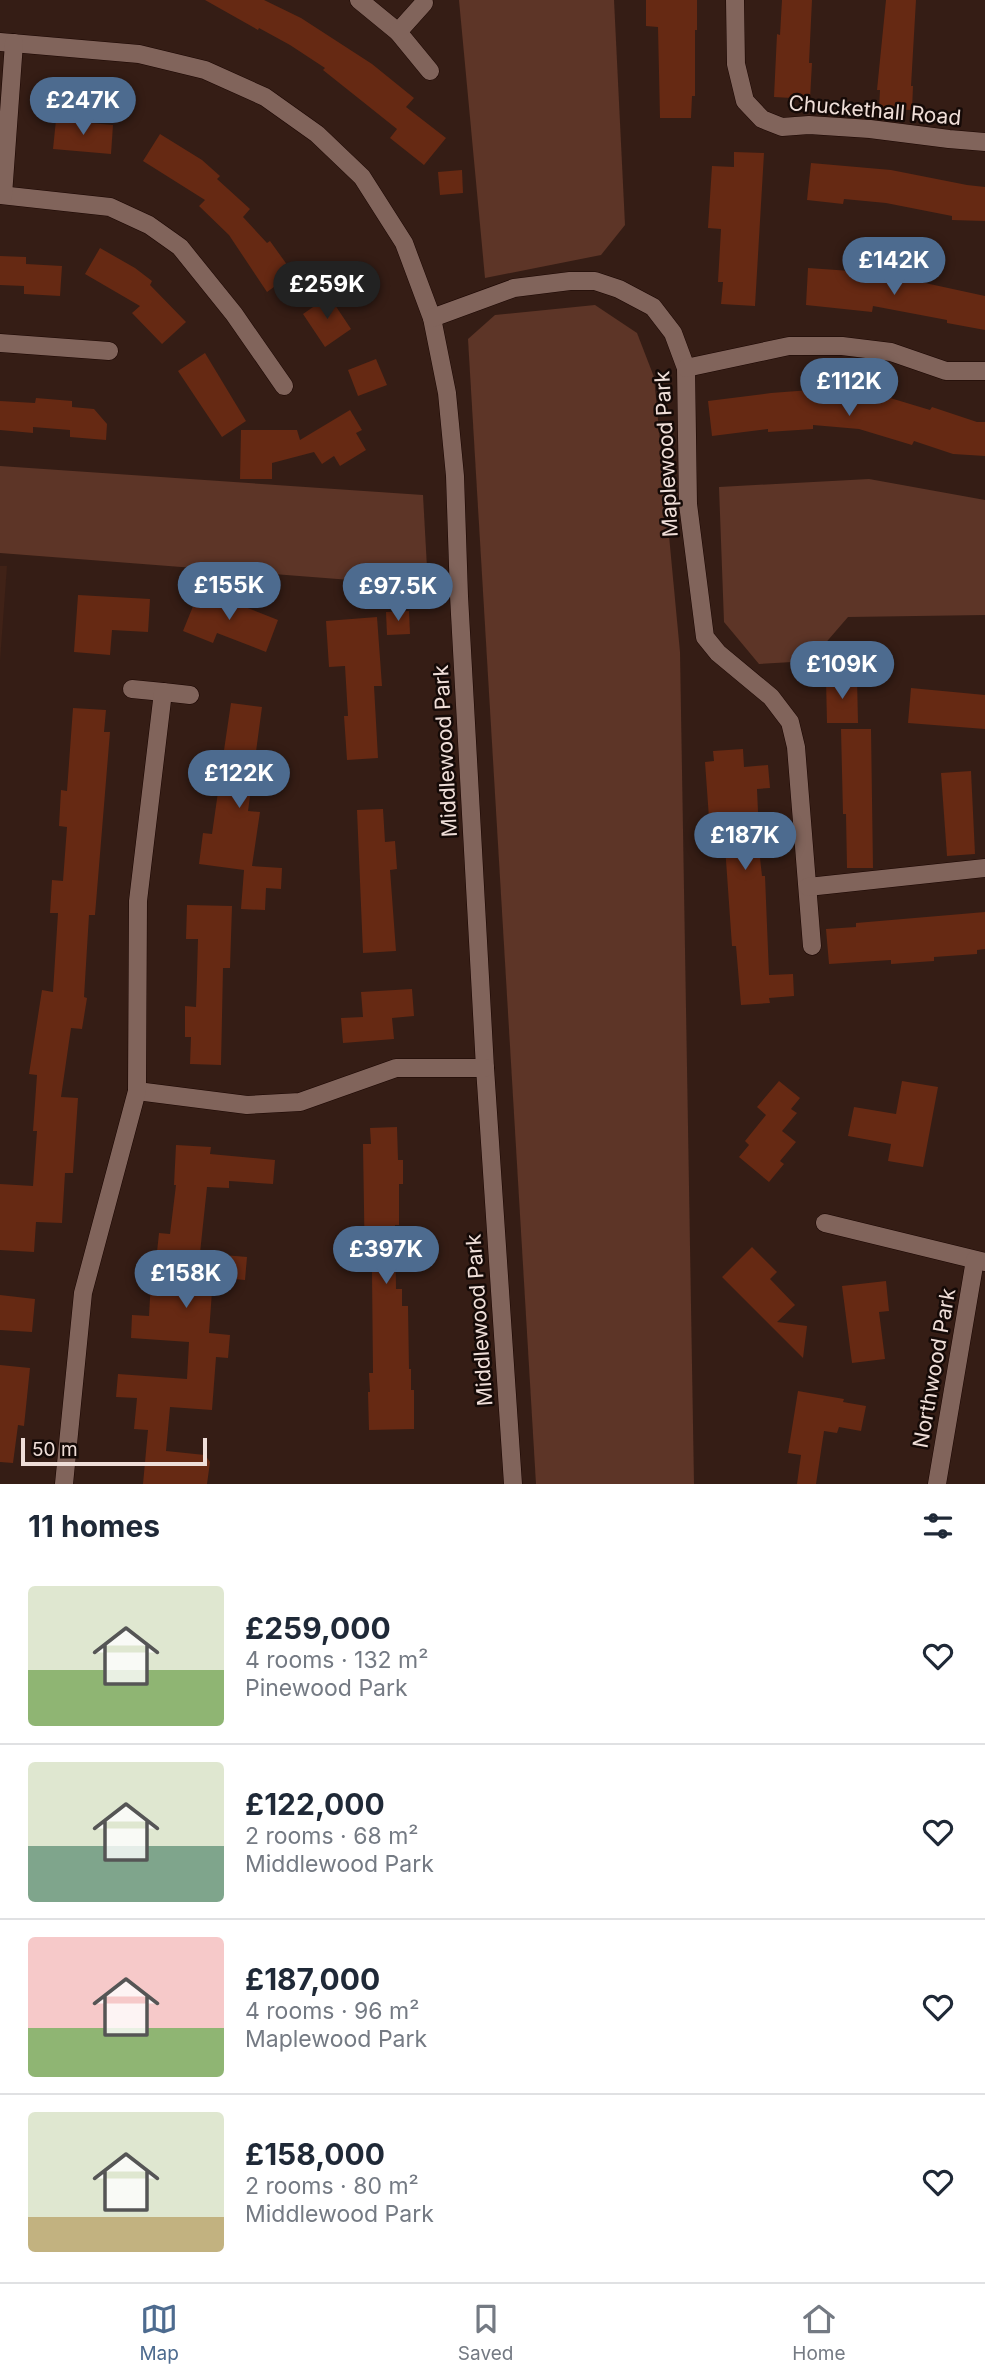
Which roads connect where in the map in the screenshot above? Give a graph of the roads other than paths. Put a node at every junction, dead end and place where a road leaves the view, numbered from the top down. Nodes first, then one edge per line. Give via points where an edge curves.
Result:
1 (359, 0) edge
2 (735, 0) edge
3 (424, 3) dead end
4 (398, 32) junction
5 (7, 42) edge
6 (430, 71) dead end
7 (985, 142) edge
8 (1, 195) edge
9 (432, 318) junction
10 (0, 343) edge
11 (109, 351) dead end
12 (686, 368) junction
13 (985, 371) edge
14 (284, 386) dead end
15 (132, 689) dead end
16 (163, 692) junction
17 (190, 695) dead end
18 (985, 868) edge
19 (808, 887) junction
20 (813, 946) dead end
21 (485, 1068) junction
22 (137, 1091) junction
23 (825, 1223) dead end
24 (980, 1261) edge
25 (64, 1484) edge
26 (513, 1484) edge
27 (937, 1484) edge

1 - 4 street
2 - 7 street, Chuckethall Road via 737,64 745,101 762,119 782,127 870,129
3 - 4 street
4 - 6 street
5 - 8 street
5 - 9 street, Middlewood Park via 139,54 205,70 265,97 317,134 362,177 404,243
8 - 14 street via 110,207 149,225 180,247
9 - 12 street, Maplewood Park via 514,288 595,281 653,307 673,333
9 - 21 street, Middlewood Park via 447,393 455,476
10 - 11 street
12 - 13 street via 789,346 842,346 891,352 946,370
12 - 19 street, Maplewood Park via 688,504 705,637 771,697 790,722
15 - 16 street
16 - 17 street
16 - 22 street via 138,901
18 - 19 street
19 - 20 street, Maplewood Park
21 - 22 street via 396,1068 300,1102 247,1105
21 - 26 street, Middlewood Park
22 - 25 street via 83,1293
23 - 24 street, Northwood Park
24 - 27 street, Northwood Park

